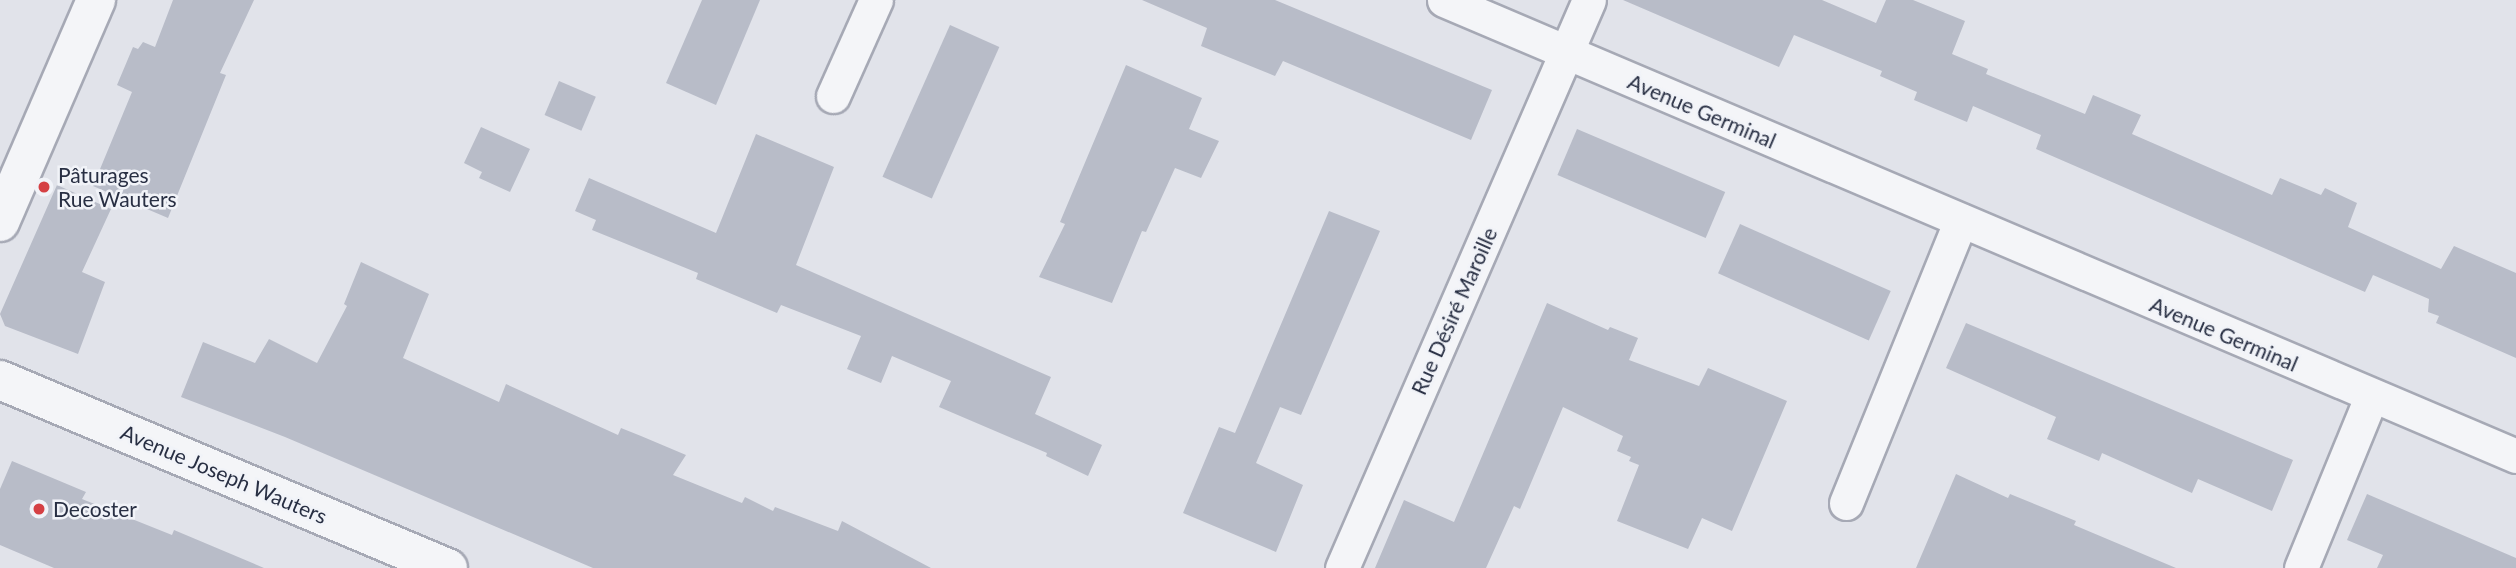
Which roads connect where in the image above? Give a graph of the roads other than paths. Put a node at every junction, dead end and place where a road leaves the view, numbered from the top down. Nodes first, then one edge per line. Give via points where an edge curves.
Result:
1 (96, 0) edge
2 (876, 0) edge
3 (1444, 0) edge
4 (1589, 0) edge
5 (1566, 54) junction
6 (833, 96) dead end
7 (1961, 220) junction
8 (0, 222) edge
9 (0, 380) edge
10 (2371, 397) junction
11 (2516, 456) edge
12 (1846, 503) dead end
13 (448, 568) edge
14 (1342, 568) edge
15 (2301, 568) edge

1 - 8 street
2 - 6 street
3 - 5 street, Avenue Germinal
4 - 5 street, Rue Désiré Maroille
5 - 7 street, Avenue Germinal
5 - 14 street, Rue Désiré Maroille
7 - 10 street, Avenue Germinal
7 - 12 street
9 - 13 street, Avenue Joseph Wauters
10 - 11 street, Avenue Germinal
10 - 15 street

